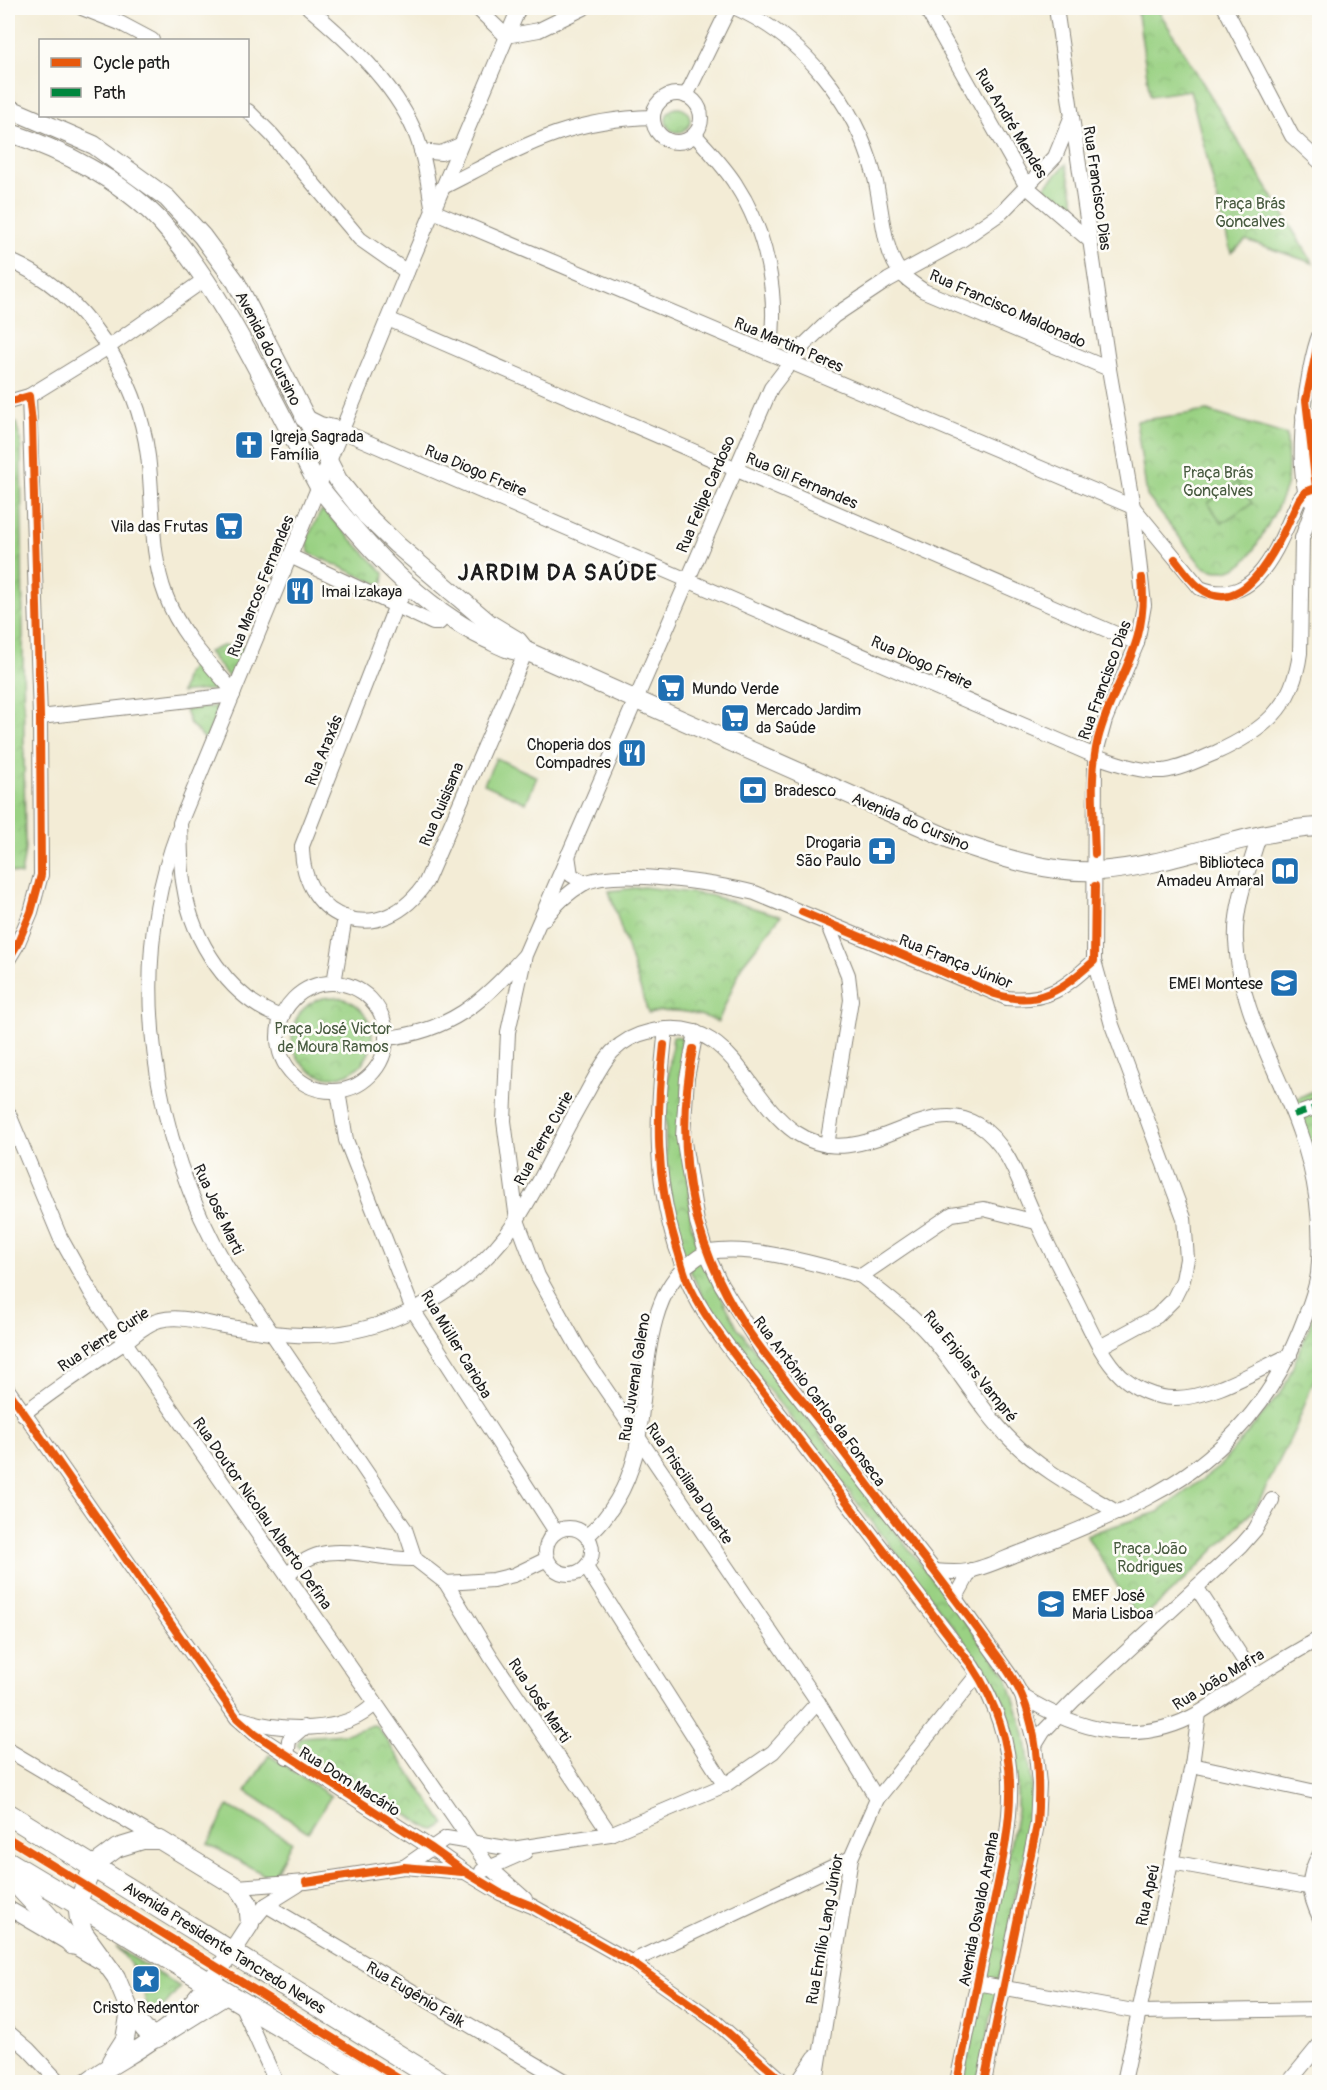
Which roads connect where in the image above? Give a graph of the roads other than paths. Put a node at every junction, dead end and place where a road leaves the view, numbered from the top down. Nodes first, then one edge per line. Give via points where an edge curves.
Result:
1 (82, 8) edge
2 (309, 8) edge
3 (477, 8) edge
4 (519, 8) edge
5 (584, 8) edge
6 (729, 8) edge
7 (736, 8) edge
8 (926, 8) edge
9 (1056, 8) edge
10 (1225, 8) edge
11 (506, 36) junction
12 (150, 39) edge
13 (686, 96) junction
14 (8, 108) edge
15 (249, 112) edge
16 (653, 117) junction
17 (1071, 118) junction
18 (8, 132) edge
19 (695, 135) junction
20 (460, 146) junction
21 (421, 151) junction
22 (1055, 157) junction
23 (1320, 162) edge
24 (1080, 169) junction
25 (443, 187) junction
26 (1027, 187) junction
27 (433, 211) junction
28 (1089, 240) junction
29 (8, 260) edge
30 (406, 272) junction
31 (901, 274) junction
32 (204, 280) junction
33 (388, 319) junction
34 (1320, 333) edge
35 (107, 348) junction
36 (770, 353) junction
37 (789, 363) junction
38 (1109, 369) junction
39 (30, 396) junction
40 (8, 402) edge
41 (1310, 414) edge
42 (304, 418) junction
43 (342, 431) junction
44 (328, 464) junction
45 (734, 469) junction
46 (318, 487) junction
47 (1315, 493) edge
48 (1133, 507) junction
49 (1316, 514) edge
50 (1282, 534) junction
51 (1301, 548) junction
52 (290, 556) junction
53 (688, 578) junction
54 (409, 586) junction
55 (465, 603) junction
56 (396, 605) junction
57 (445, 616) junction
58 (1137, 643) junction
59 (526, 651) junction
60 (234, 693) junction
61 (635, 701) junction
62 (40, 717) junction
63 (1095, 756) junction
64 (180, 823) junction
65 (1320, 827) edge
66 (1258, 836) junction
67 (568, 853) junction
68 (1095, 871) junction
69 (585, 883) junction
70 (345, 917) junction
71 (827, 923) junction
72 (535, 932) junction
73 (863, 938) junction
74 (525, 955) junction
75 (840, 957) junction
76 (8, 960) edge
77 (1094, 961) junction
78 (334, 983) junction
79 (496, 988) junction
80 (516, 993) junction
81 (282, 1017) junction
82 (666, 1029) junction
83 (696, 1032) junction
84 (386, 1038) junction
85 (338, 1091) junction
86 (1320, 1106) edge
87 (8, 1112) edge
88 (1294, 1116) junction
89 (683, 1136) junction
90 (657, 1139) junction
91 (827, 1145) junction
92 (1026, 1198) junction
93 (998, 1210) junction
94 (517, 1220) junction
95 (1036, 1222) junction
96 (706, 1252) junction
97 (683, 1267) junction
98 (861, 1276) junction
99 (413, 1310) junction
100 (271, 1333) junction
101 (124, 1343) junction
102 (1100, 1347) junction
103 (762, 1350) junction
104 (1290, 1355) junction
105 (743, 1366) junction
106 (1246, 1375) junction
107 (1274, 1385) junction
108 (8, 1390) edge
109 (23, 1414) junction
110 (638, 1436) junction
111 (839, 1448) junction
112 (819, 1466) junction
113 (1272, 1500) dead end
114 (1118, 1513) junction
115 (556, 1532) junction
116 (587, 1536) junction
117 (908, 1538) junction
118 (887, 1554) junction
119 (415, 1559) junction
120 (547, 1559) junction
121 (586, 1567) junction
122 (971, 1570) junction
123 (934, 1571) junction
124 (287, 1576) junction
125 (446, 1583) junction
126 (1197, 1588) junction
127 (955, 1599) junction
128 (1320, 1638) edge
129 (978, 1674) junction
130 (1254, 1676) junction
131 (1022, 1696) junction
132 (818, 1701) junction
133 (374, 1704) junction
134 (1199, 1713) junction
135 (1058, 1717) junction
136 (237, 1718) junction
137 (304, 1727) junction
138 (1035, 1744) junction
139 (8, 1750) edge
140 (287, 1757) junction
141 (1192, 1765) junction
142 (724, 1785) junction
143 (1320, 1793) edge
144 (877, 1799) junction
145 (8, 1814) edge
146 (121, 1816) junction
147 (1008, 1833) junction
148 (610, 1834) junction
149 (1034, 1838) junction
150 (160, 1840) junction
151 (472, 1843) junction
152 (430, 1847) junction
153 (538, 1847) junction
154 (117, 1848) junction
155 (1320, 1854) edge
156 (851, 1858) junction
157 (8, 1862) edge
158 (1171, 1862) junction
159 (94, 1865) junction
160 (404, 1867) junction
161 (489, 1867) junction
162 (465, 1872) junction
163 (8, 1874) edge
164 (306, 1882) junction
165 (237, 1887) junction
166 (1308, 1887) junction
167 (77, 1903) junction
168 (266, 1905) junction
169 (532, 1906) junction
170 (8, 1908) edge
171 (1320, 1918) edge
172 (250, 1924) junction
173 (73, 1944) junction
174 (232, 1952) junction
175 (631, 1962) junction
176 (108, 1966) junction
177 (977, 1983) junction
178 (1003, 1988) junction
179 (225, 1994) junction
180 (1320, 2009) edge
181 (130, 2011) junction
182 (1139, 2012) junction
183 (8, 2032) edge
184 (156, 2037) junction
185 (1320, 2044) edge
186 (819, 2049) junction
187 (106, 2067) junction
188 (58, 2082) edge
189 (87, 2082) edge
190 (276, 2082) edge
191 (374, 2082) edge
192 (441, 2082) edge
193 (566, 2082) edge
194 (784, 2082) edge
195 (798, 2082) edge
196 (816, 2082) edge
197 (957, 2082) edge
198 (984, 2082) edge
199 (1124, 2082) edge
200 (1289, 2082) edge

1 - 12 street
2 - 21 street via 394,95 415,131
3 - 11 street
4 - 11 street, Rua Marcos Fernandes
5 - 11 street via 538,30
6 - 13 street
7 - 31 street via 766,24 802,54 823,76 852,118 874,173 885,230
8 - 26 street, Rua André Mendes
9 - 17 street, Rua Francisco Dias
10 - 23 street via 1292,136
11 - 20 street, Rua Marcos Fernandes
13 - 16 street via 677,94 660,100
13 - 19 street via 701,113
14 - 42 main road, Avenida do Cursino via 94,145 174,206 236,282
15 - 30 street via 360,239
16 - 19 street via 656,131 667,141 682,142
16 - 25 street via 608,119 547,135
17 - 22 street, Rua Felipe Cardoso
17 - 24 street, Rua Francisco Dias
18 - 32 main road, Avenida do Cursino via 81,163 121,189 159,220
19 - 36 street via 737,186 762,243 774,310
20 - 21 street via 441,153
20 - 25 street, Rua Marcos Fernandes
21 - 27 street
22 - 24 street
22 - 26 street, Rua Felipe Cardoso
24 - 28 street, Rua Francisco Dias
25 - 27 street, Rua Marcos Fernandes
26 - 28 street, Rua André Mendes
26 - 31 street, Rua Felipe Cardoso via 1002,212 963,239
27 - 30 street, Rua Marcos Fernandes
27 - 36 street, Rua Martim Peres
28 - 38 street, Rua Francisco Dias
29 - 35 street via 51,285 82,314
30 - 33 street, Rua Marcos Fernandes
31 - 37 street, Rua Felipe Cardoso via 834,316
31 - 38 street, Rua Francisco Maldonado via 934,295
32 - 35 street
32 - 46 main road, Avenida do Cursino
33 - 43 street, Rua Marcos Fernandes
33 - 45 street, Rua Gil Fernandes
34 - 41 street via 1308,386
35 - 39 street
35 - 60 street via 129,386 141,418 157,566 166,597 180,627
36 - 37 street, Rua Martim Peres
37 - 45 street, Rua Felipe Cardoso via 771,388
37 - 48 street, Rua Martim Peres
38 - 48 street, Rua Francisco Dias
39 - 40 street
39 - 62 street
41 - 47 street
42 - 43 main road
42 - 44 main road, Avenida do Cursino
43 - 44 street, Rua Marcos Fernandes
43 - 53 street, Rua Diogo Freire
44 - 46 street, Rua Marcos Fernandes
44 - 55 main road, Avenida do Cursino via 366,515
45 - 53 street, Rua Felipe Cardoso
45 - 58 street, Rua Gil Fernandes
46 - 52 street, Rua Marcos Fernandes
46 - 54 main road, Avenida do Cursino
47 - 49 street
47 - 50 street
48 - 50 street via 1200,588 1216,595 1239,590 1255,580
48 - 58 street, Rua Francisco Dias via 1144,605
49 - 51 street, Rua Diogo Freire via 1304,531
50 - 51 street via 1296,538
51 - 63 street, Rua Diogo Freire via 1298,670 1286,698 1265,725 1250,736 1177,768 1152,771
52 - 56 street
52 - 60 street, Rua Marcos Fernandes
53 - 61 street, Rua Felipe Cardoso
53 - 63 street, Rua Diogo Freire
54 - 55 main road via 420,582 442,597
54 - 56 street, Rua Araxás
54 - 57 main road, Avenida do Cursino
55 - 59 main road, Avenida do Cursino
56 - 57 street via 433,624
56 - 70 street, Rua Araxás via 302,846 304,872 316,896
57 - 59 main road, Avenida do Cursino via 501,646
58 - 63 street, Rua Francisco Dias via 1105,720
59 - 61 main road, Avenida do Cursino
59 - 70 street, Rua Quisisana via 417,896 395,915 359,921
60 - 62 street
60 - 64 street, Rua Marcos Fernandes
61 - 67 street, Rua Felipe Cardoso
61 - 68 main road, Avenida do Cursino via 959,843 1045,867
62 - 76 street via 41,874 31,912
63 - 68 street, Rua Francisco Dias
64 - 81 street, Rua Marcos Fernandes via 184,887 198,932 211,956 243,995 264,1011
64 - 100 street, Rua José Marti via 163,883 151,976 156,1058 165,1112 178,1160 210,1238
65 - 66 main road, Avenida do Cursino
66 - 68 main road, Avenida do Cursino via 1149,863
66 - 88 street via 1235,939 1240,980 1250,1016
67 - 69 street via 571,875
67 - 72 street, Rua Felipe Cardoso
68 - 77 street, Rua Francisco Dias
69 - 71 street, Rua França Júnior via 624,876 734,888
69 - 72 street, Rua França Júnior via 560,902
70 - 78 street
71 - 73 street, Rua França Júnior
71 - 75 street
72 - 74 street, Rua Felipe Cardoso
73 - 75 street via 847,945
73 - 77 street, Rua França Júnior via 1007,998 1051,994
74 - 79 street, Rua Felipe Cardoso
74 - 80 street, Rua Felipe Cardoso
75 - 91 street via 848,975 850,1015
77 - 102 street, Rua Francisco Dias via 1112,1025 1184,1218 1187,1259 1183,1280 1173,1300 1157,1316
78 - 81 street via 302,992
78 - 84 street via 355,988 370,1000 381,1015
79 - 80 street
79 - 84 street, Rua Felipe Cardoso via 435,1028
80 - 94 street, Rua Prisciliana Duarte via 508,1032 504,1121
81 - 85 street via 278,1041 287,1068 308,1086
82 - 83 street, Rua Pierre Curie
82 - 90 street
82 - 94 street, Rua Pierre Curie via 635,1036 608,1056
83 - 89 street, Rua Antônio Carlos da Fonseca via 687,1078
83 - 91 street, Rua Pierre Curie via 730,1055 784,1124
84 - 85 street via 374,1072 360,1083
85 - 99 street, Rua Müller Carioba via 346,1140
86 - 88 street
87 - 101 street, Rua Doutor Nicolau Alberto Defina via 60,1237
88 - 104 street via 1314,1183 1318,1275
89 - 90 street
89 - 96 street, Rua Antônio Carlos da Fonseca
90 - 97 street via 660,1181
91 - 92 street, Rua Pierre Curie via 862,1144 924,1120 970,1121 1000,1146
92 - 93 street
92 - 95 street, Rua Pierre Curie
93 - 95 street
93 - 98 street via 952,1214
94 - 99 street, Rua Pierre Curie via 460,1281
94 - 110 street, Rua Prisciliana Duarte via 538,1276 581,1353
95 - 102 street
96 - 97 street, Rua Juvenal Galeno
96 - 98 street via 754,1253
96 - 103 street, Rua Antônio Carlos da Fonseca
97 - 105 street via 708,1318
97 - 110 street, Rua Juvenal Galeno via 659,1305
98 - 114 street, Rua Enjolars Vampré via 930,1336 993,1422 1014,1443 1037,1463
99 - 100 street, Rua Pierre Curie via 377,1325 338,1334 297,1338
99 - 115 street, Rua Müller Carioba
100 - 101 street, Rua Pierre Curie via 168,1319 154,1322
100 - 119 street, Rua José Marti via 405,1529
101 - 109 street, Rua Pierre Curie
101 - 124 street, Rua Doutor Nicolau Alberto Defina
102 - 106 street via 1124,1379 1160,1396 1191,1396
103 - 105 street, Rua Antônio Carlos da Fonseca
103 - 111 street, Rua Antônio Carlos da Fonseca
104 - 106 street
104 - 107 street
105 - 112 street
106 - 107 street via 1263,1377
107 - 114 street via 1226,1443 1190,1471
108 - 109 street, Rua Dom Macário
109 - 136 street, Rua Dom Macário
110 - 116 street, Rua Juvenal Galeno via 625,1484 609,1512
110 - 132 street, Rua Prisciliana Duarte
111 - 112 street, Rua Antônio Carlos da Fonseca
111 - 117 street, Rua Antônio Carlos da Fonseca
112 - 118 street
113 - 126 street via 1255,1530
114 - 122 street
115 - 116 street via 575,1529
115 - 120 street via 547,1544
116 - 121 street via 592,1555
117 - 118 street
117 - 123 street, Rua Antônio Carlos da Fonseca
118 - 129 street
119 - 124 street via 396,1560 343,1551 316,1554 297,1564
119 - 125 street
120 - 121 street via 561,1573 574,1574
120 - 125 street via 493,1580
121 - 142 street
122 - 123 street
122 - 127 street
123 - 127 street, Rua Antônio Carlos da Fonseca
124 - 133 street, Rua Doutor Nicolau Alberto Defina
125 - 148 street, Rua José Marti
126 - 130 street
126 - 135 street
127 - 131 street, Rua Antônio Carlos da Fonseca
128 - 130 street, Rua João Mafra
129 - 144 street, Rua Emílio Lang Júnior
129 - 147 street, Avenida Osvaldo Aranha via 1006,1742 1011,1777
130 - 134 street, Rua João Mafra
131 - 135 street, Rua João Mafra
131 - 138 street
132 - 142 street via 773,1752
132 - 144 street, Rua Prisciliana Duarte
133 - 137 street via 351,1722
133 - 151 street, Rua Doutor Nicolau Alberto Defina
134 - 135 street, Rua João Mafra via 1177,1723 1134,1732 1104,1731
134 - 141 street, Rua Apeú
135 - 138 street
136 - 137 street via 272,1727
136 - 140 street, Rua Dom Macário
137 - 140 street via 289,1740
138 - 149 street via 1039,1784
139 - 146 street
140 - 152 street, Rua Dom Macário
141 - 143 street
141 - 158 street, Rua Apeú
142 - 148 street
144 - 156 street, Rua Emílio Lang Júnior
145 - 159 highway, Avenida Presidente Tancredo Neves
146 - 150 street
146 - 154 street via 129,1833
147 - 149 street, Avenida Osvaldo Aranha
147 - 177 street, Avenida Osvaldo Aranha
148 - 153 street
149 - 178 street
150 - 154 main road via 143,1840
150 - 165 main road
151 - 152 street via 446,1838
151 - 153 street via 494,1848
151 - 161 street, Rua Doutor Nicolau Alberto Defina
152 - 160 street
152 - 162 street, Rua Dom Macário
153 - 161 street
154 - 159 main road
155 - 166 street
156 - 175 street
156 - 186 street, Rua Emílio Lang Júnior
157 - 167 highway
158 - 166 street
158 - 182 street, Rua Apeú
159 - 167 main road
159 - 174 highway, Avenida Presidente Tancredo Neves
160 - 162 street
160 - 164 street
161 - 162 street
161 - 169 street, Rua Doutor Nicolau Alberto Defina
162 - 169 street, Rua Dom Macário
163 - 173 highway
164 - 165 street
164 - 168 street
165 - 172 main road via 248,1903
166 - 171 street
167 - 176 main road via 84,1933
167 - 179 highway
168 - 172 street
168 - 193 street, Rua Eugênio Falk
169 - 175 street, Rua Dom Macário
170 - 173 street
172 - 174 main road
173 - 176 street
174 - 179 main road
174 - 192 highway, Avenida Presidente Tancredo Neves
175 - 194 street, Rua Dom Macário via 717,2023
176 - 181 main road
177 - 178 street
177 - 197 street, Avenida Osvaldo Aranha
178 - 182 street
178 - 198 street
179 - 184 highway
179 - 190 street
179 - 191 highway
180 - 182 street
181 - 184 main road
181 - 187 main road via 123,2045
182 - 199 street, Rua Apeú
183 - 188 street
184 - 187 main road
185 - 200 street
186 - 195 street, Rua Emílio Lang Júnior
186 - 196 street, Rua Emílio Lang Júnior
187 - 189 main road

